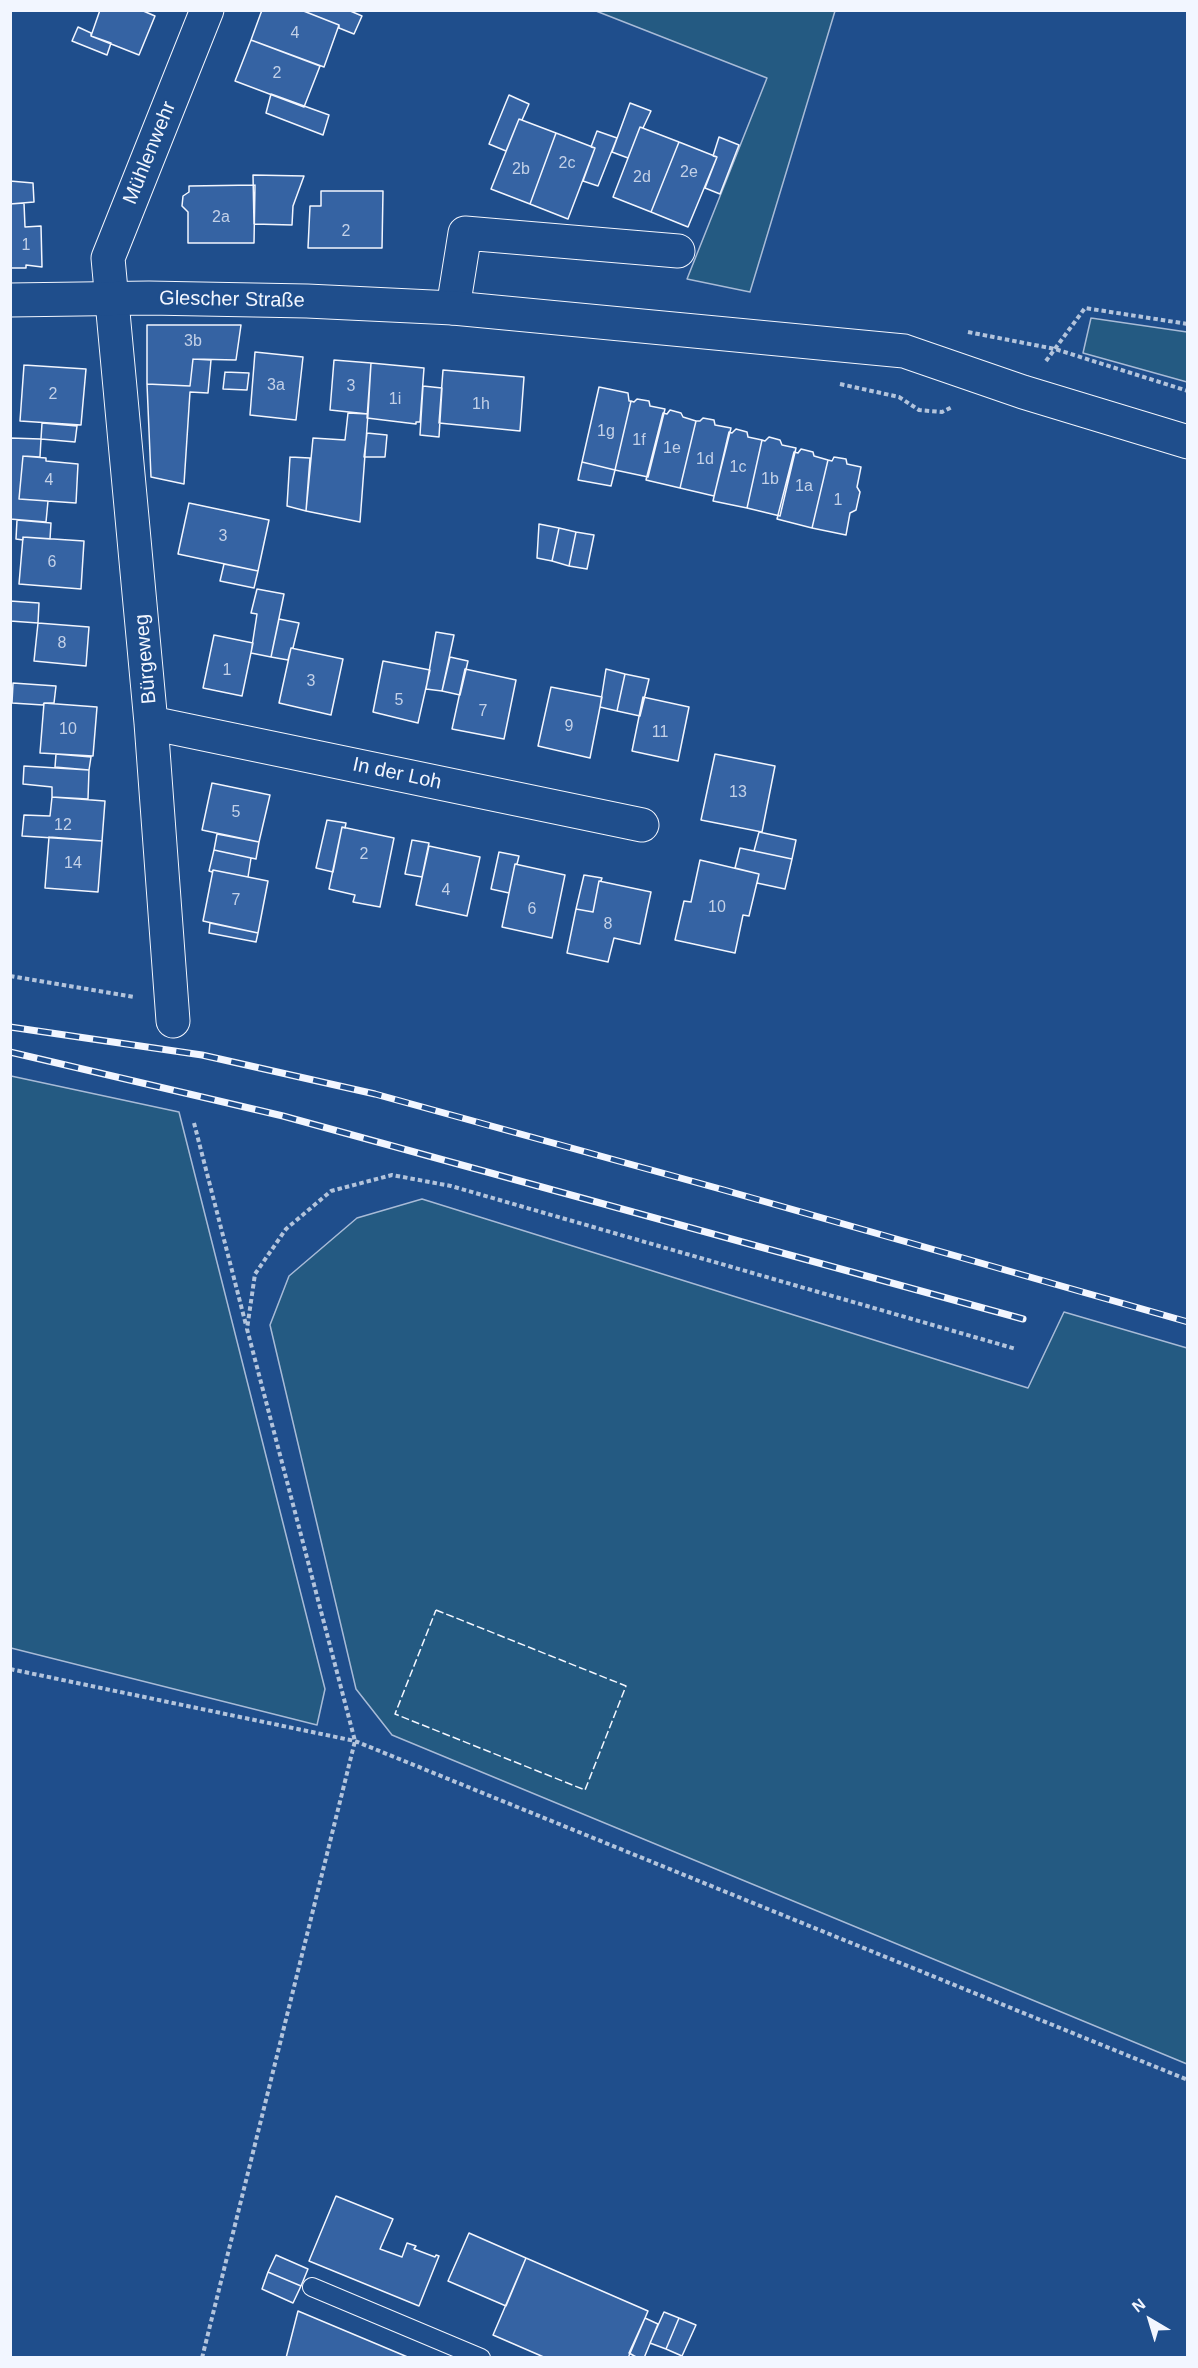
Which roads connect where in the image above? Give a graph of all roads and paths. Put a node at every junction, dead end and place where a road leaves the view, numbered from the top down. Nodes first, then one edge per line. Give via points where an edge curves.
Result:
1 (207, 10) edge
2 (678, 250) dead end
3 (112, 298) junction
4 (10, 300) edge
5 (453, 308) junction
6 (1188, 324) edge
7 (1023, 393) junction
8 (1188, 442) edge
9 (152, 723) junction
10 (642, 825) dead end
11 (10, 976) edge
12 (172, 1007) joint
13 (194, 1123) dead end
14 (247, 1329) junction
15 (1016, 1349) dead end
16 (10, 1669) edge
17 (355, 1741) junction
18 (1188, 2080) edge
19 (312, 2287) dead end
20 (202, 2358) edge
21 (481, 2358) edge

1 - 3 street, Mühlenwehr via 108,258
2 - 5 street via 465,233
3 - 4 street, Glescher Straße
3 - 5 street, Glescher Straße
3 - 9 street, Bürgeweg
5 - 7 street, Glescher Straße via 904,351
6 - 7 path via 1085,308
7 - 8 street, Glescher Straße
9 - 10 street, In der Loh
9 - 12 street, Bürgeweg
11 - 12 path
13 - 14 path
14 - 15 path via 255,1274 286,1229 331,1191 392,1175 451,1186
14 - 17 path
16 - 17 path
17 - 18 path
17 - 20 path
19 - 21 lane

